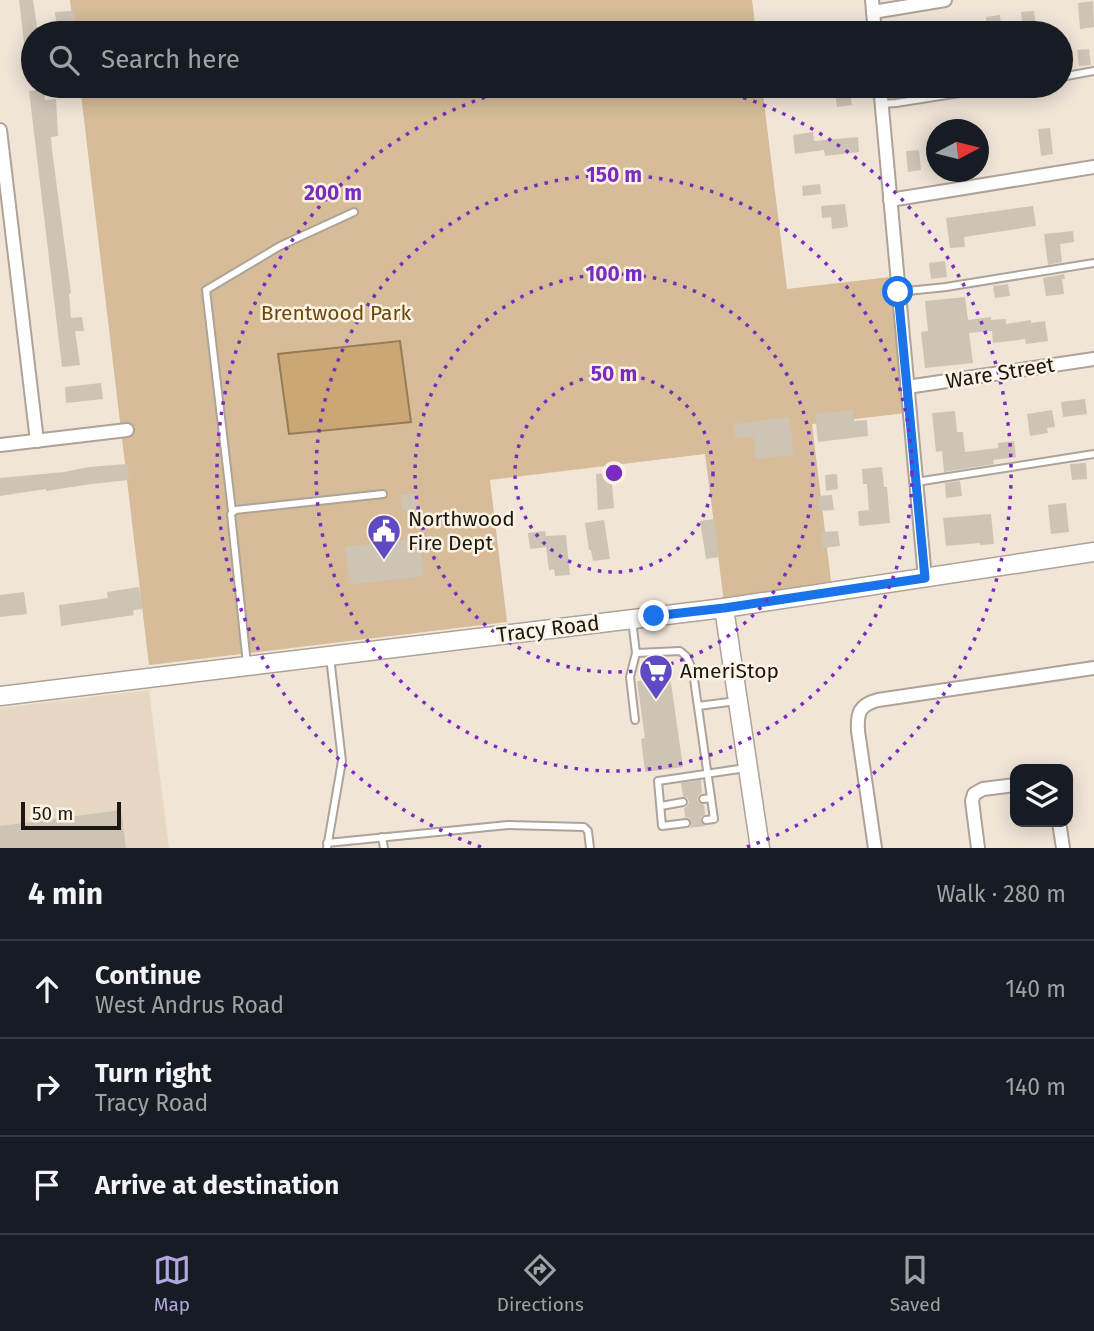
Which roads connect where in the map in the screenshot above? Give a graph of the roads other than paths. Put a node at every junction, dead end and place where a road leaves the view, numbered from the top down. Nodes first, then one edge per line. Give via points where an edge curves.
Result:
1 (945, 0) edge
2 (873, 6) edge
3 (1094, 71) edge
4 (1073, 75) edge
5 (881, 98) edge
6 (922, 98) edge
7 (881, 104) junction
8 (0, 130) edge
9 (1094, 167) edge
10 (890, 200) junction
11 (354, 212) dead end
12 (1094, 263) edge
13 (898, 292) junction
14 (1094, 359) edge
15 (906, 387) junction
16 (127, 430) dead end
17 (37, 441) junction
18 (0, 445) edge
19 (1094, 454) edge
20 (916, 482) junction
21 (383, 494) dead end
22 (232, 511) junction
23 (1094, 552) edge
24 (925, 578) junction
25 (724, 608) junction
26 (632, 618) junction
27 (636, 653) junction
28 (330, 655) junction
29 (247, 666) junction
30 (1094, 668) edge
31 (0, 696) edge
32 (738, 701) junction
33 (698, 706) junction
34 (635, 720) dead end
35 (748, 768) junction
36 (707, 774) junction
37 (1010, 786) edge
38 (684, 802) dead end
39 (661, 806) junction
40 (706, 820) dead end
41 (686, 823) dead end
42 (1060, 827) edge
43 (382, 838) junction
44 (327, 846) edge
45 (384, 848) edge
46 (590, 848) edge
47 (760, 848) edge
48 (875, 848) edge
49 (978, 848) edge
50 (1063, 848) edge

1 - 2 street
3 - 4 lane
5 - 7 street
6 - 7 lane
7 - 10 street
8 - 17 street
9 - 10 street
10 - 13 street
11 - 22 lane via 280,246 206,290
12 - 13 lane
13 - 15 street
14 - 15 street, Ware Street
15 - 20 street
16 - 17 street
17 - 18 street
19 - 20 lane
20 - 24 street
21 - 22 lane
22 - 29 lane
23 - 24 street, Tracy Road
24 - 25 street, Tracy Road
25 - 26 street, Tracy Road
25 - 32 street
26 - 27 lane
26 - 28 street, Tracy Road
27 - 33 lane via 680,651 693,672
27 - 34 lane via 630,677
28 - 29 street, Tracy Road
28 - 44 lane via 342,761
29 - 31 street, Tracy Road
30 - 48 street via 865,704 858,714 858,731
32 - 33 lane
32 - 35 street
33 - 36 lane
35 - 36 lane
35 - 47 street
36 - 39 lane via 658,781
36 - 40 lane via 707,799 714,819
37 - 49 street via 974,794
38 - 39 lane
39 - 41 lane via 662,826
42 - 50 street
43 - 44 lane
43 - 45 lane
43 - 46 lane via 508,825 584,827

